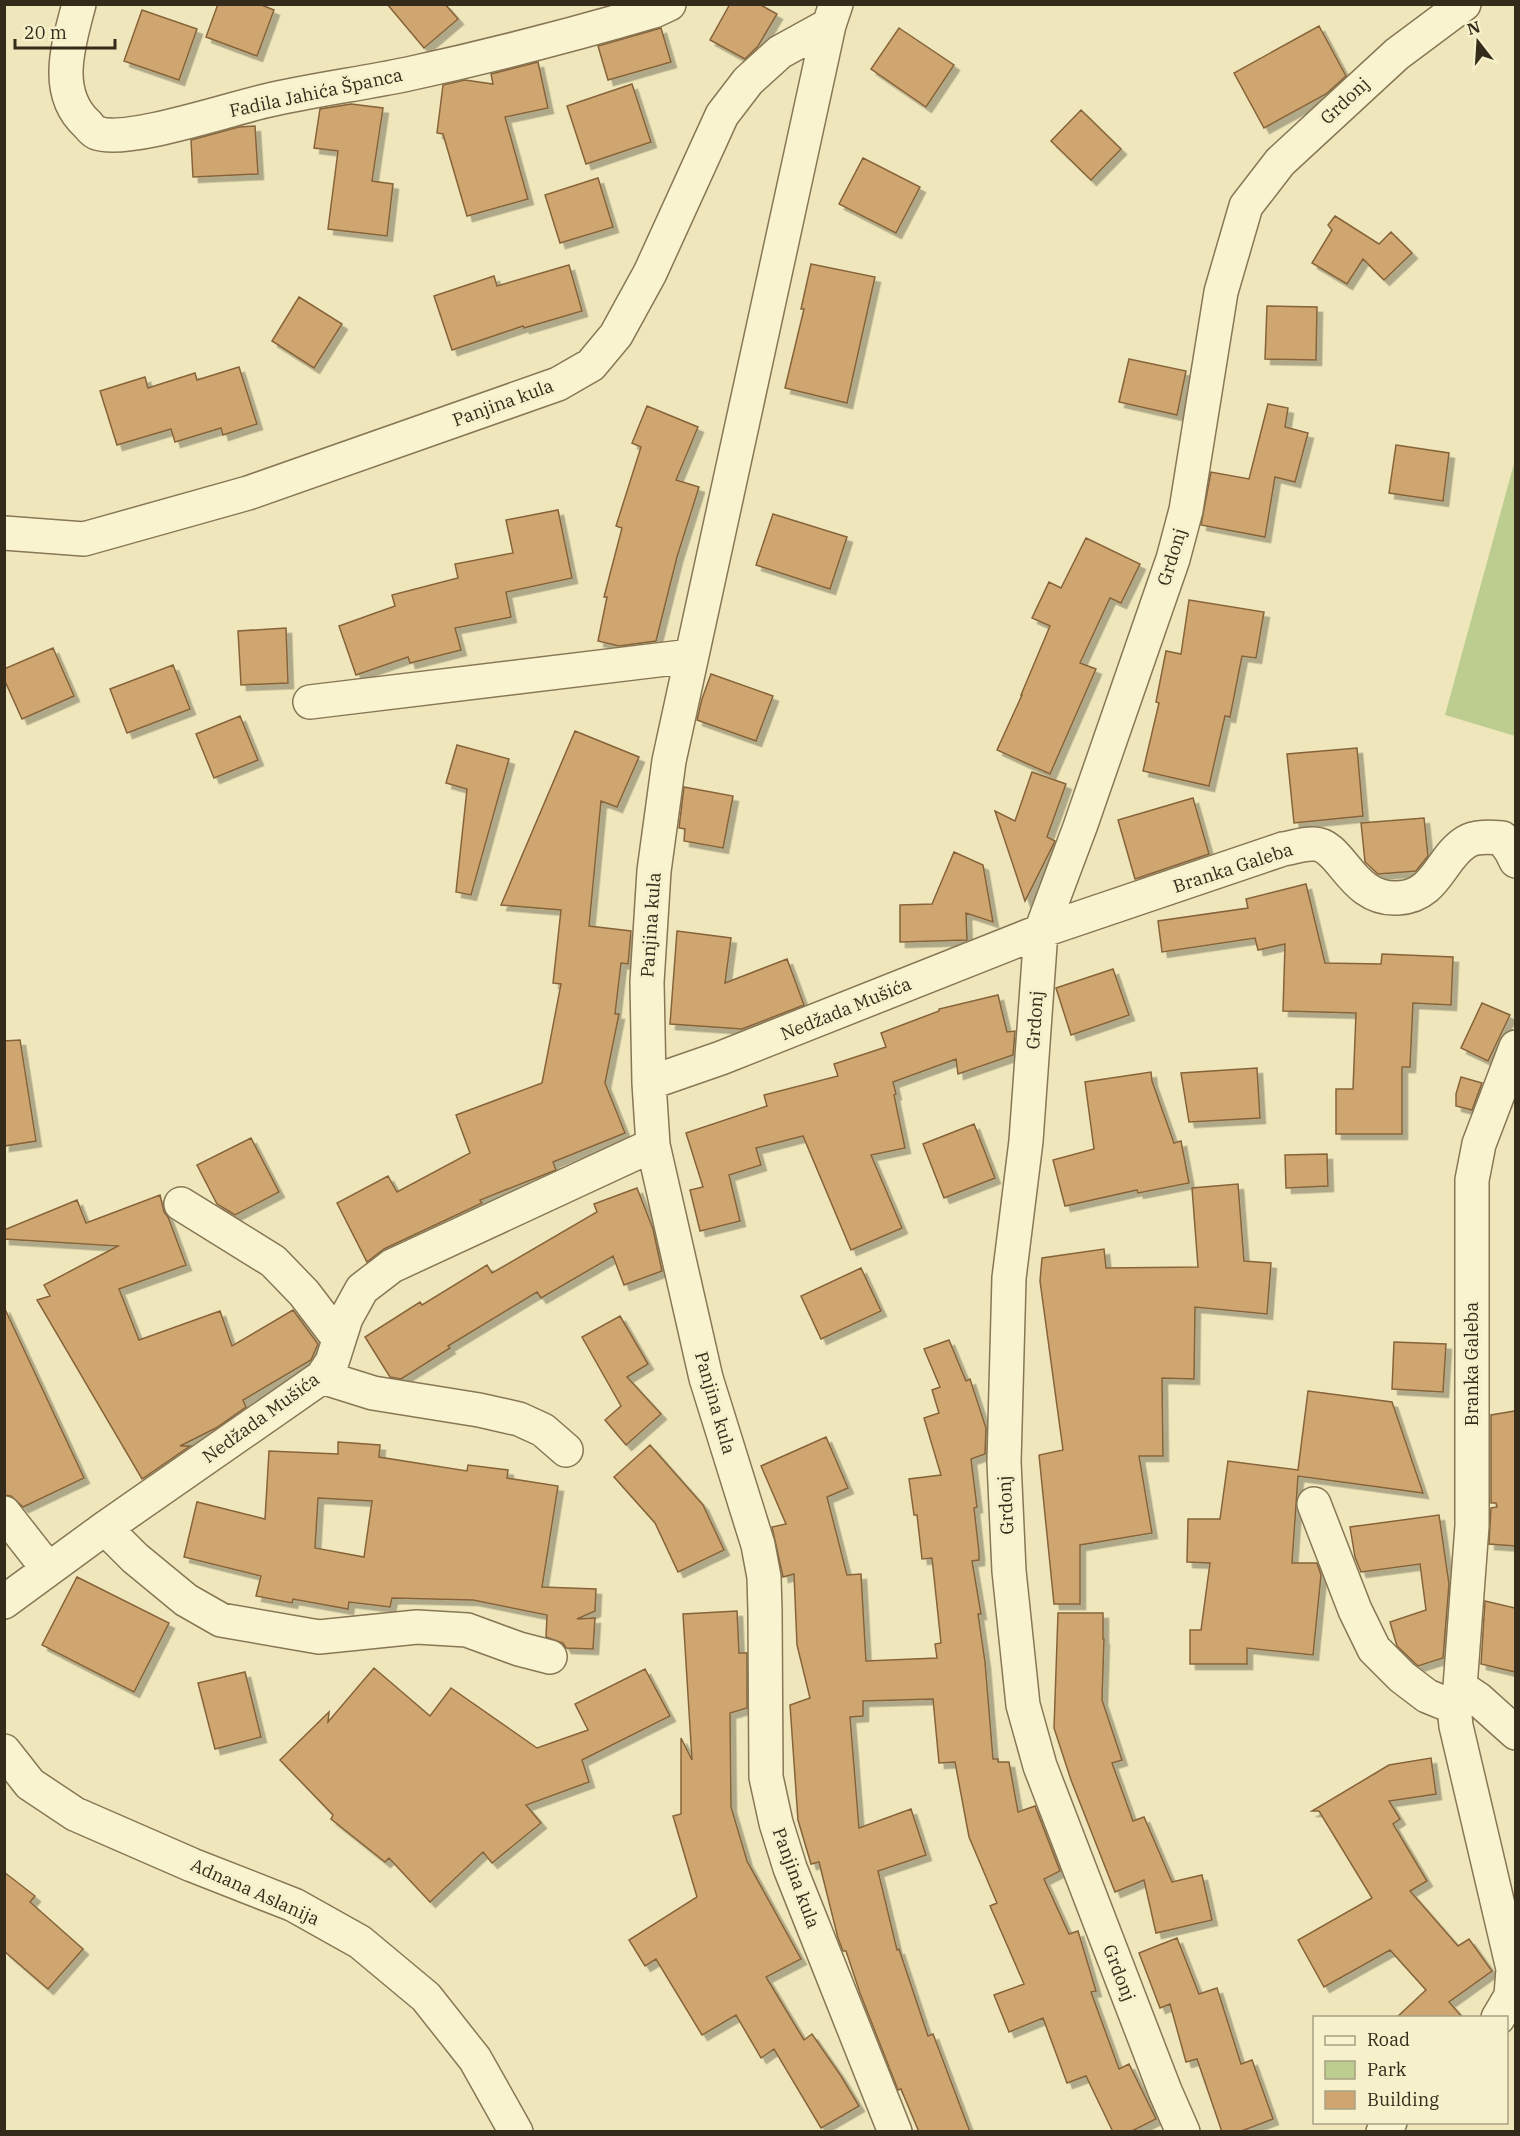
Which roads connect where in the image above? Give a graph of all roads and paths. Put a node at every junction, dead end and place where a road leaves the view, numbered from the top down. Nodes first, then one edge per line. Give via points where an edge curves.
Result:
1 (79, 4) edge
2 (669, 4) edge
3 (1464, 4) edge
4 (832, 15) edge
5 (4, 533) edge
6 (691, 656) junction
7 (310, 702) dead end
8 (1515, 861) edge
9 (1041, 931) junction
10 (1515, 1047) edge
11 (648, 1083) junction
12 (653, 1144) junction
13 (181, 1204) dead end
14 (339, 1339) junction
15 (322, 1377) junction
16 (566, 1450) dead end
17 (1314, 1504) dead end
18 (4, 1513) edge
19 (105, 1528) junction
20 (48, 1569) junction
21 (4, 1602) edge
22 (550, 1657) dead end
23 (1457, 1697) junction
24 (1510, 1723) edge
25 (4, 1751) edge
26 (1499, 2016) edge
27 (516, 2132) edge
28 (895, 2132) edge
29 (1183, 2132) edge

1 - 2 street, Fadila Jahića Španca via 67,48 65,77 69,96 78,116 96,133 131,135 266,101 540,44
3 - 9 street, Grdonj via 1397,54 1280,162 1246,206 1221,292 1186,510 1175,549
4 - 5 street, Panjina kula via 780,52 748,81 722,115 650,273 616,335 591,365 558,384 248,493 84,539
4 - 6 street, Panjina kula
6 - 7 street
6 - 11 street, Panjina kula via 669,761 654,871 647,982
8 - 9 street, Branka Galeba via 1502,838 1467,840 1426,888 1406,898 1385,899 1355,880 1331,851 1316,843 1283,849
9 - 11 street, Nedžada Mušića via 722,1058
9 - 29 street, Grdonj via 1026,1141 1009,1278 1004,1462 1009,1571 1023,1705 1040,1766
10 - 23 street, Branka Galeba via 1479,1144 1472,1180 1472,1526
11 - 12 street, Panjina kula
12 - 14 street, Nedžada Mušića via 392,1266 362,1289
12 - 28 street, Panjina kula via 706,1378 758,1545 764,1577 766,1777 776,1823 790,1868
13 - 14 street via 273,1261
14 - 15 street, Nedžada Mušića via 332,1362
15 - 16 street via 373,1393 519,1419 543,1431
15 - 19 street, Nedžada Mušića
17 - 23 street via 1374,1649 1427,1696
18 - 20 street
19 - 20 street, Nedžada Mušića
19 - 22 street via 186,1600 221,1620 319,1637 417,1627 467,1630
20 - 21 street, Nedžada Mušića
23 - 24 street
23 - 26 street, Branka Galeba via 1456,1726 1513,1969 1511,1996
25 - 27 street, Adnana Aslanija via 30,1784 75,1814 294,1905 360,1942 426,1997 475,2059

